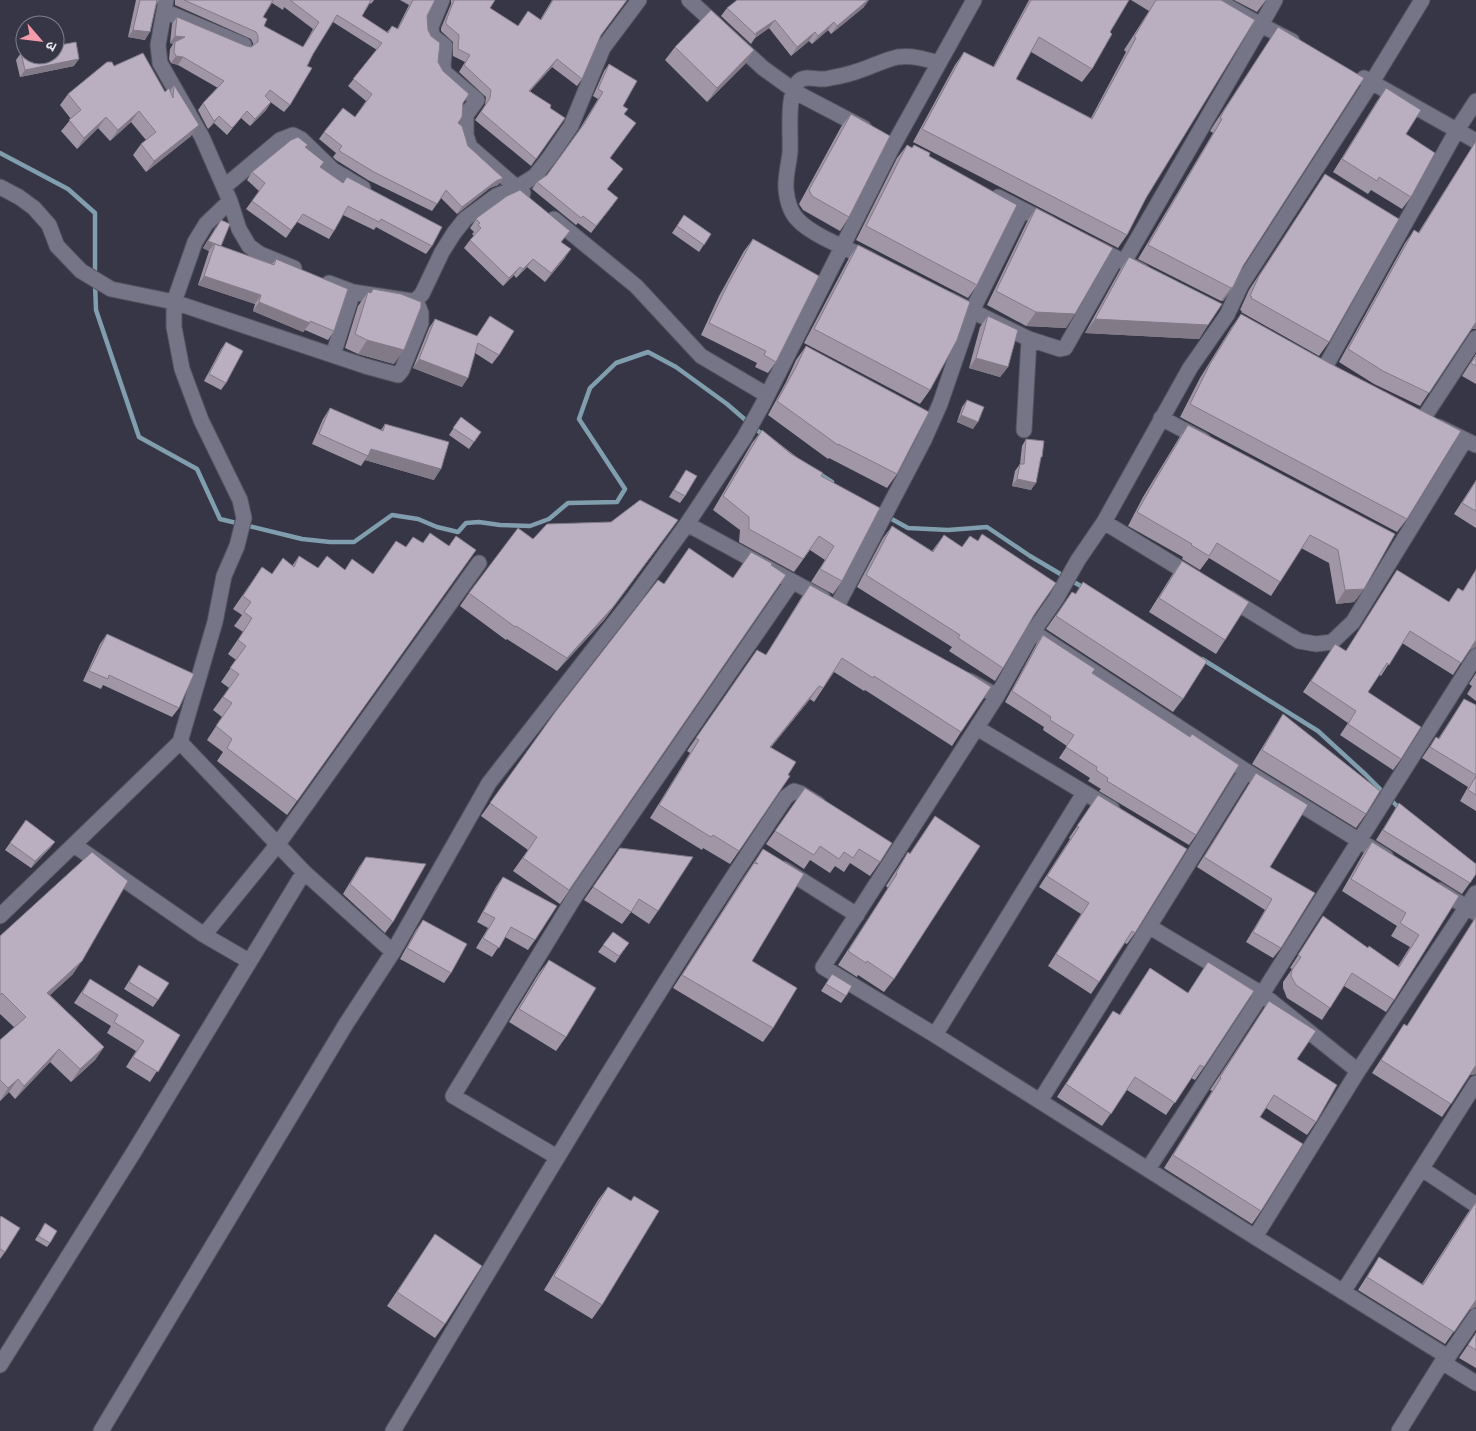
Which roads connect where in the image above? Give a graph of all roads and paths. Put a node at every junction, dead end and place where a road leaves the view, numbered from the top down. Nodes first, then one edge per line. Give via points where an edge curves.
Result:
1 (442, 0) edge
2 (639, 0) edge
3 (689, 0) edge
4 (974, 0) edge
5 (1216, 0) edge
6 (1275, 0) edge
7 (1422, 0) edge
8 (165, 5) edge
9 (1261, 25) junction
10 (244, 45) edge
11 (1304, 47) edge
12 (938, 63) junction
13 (1355, 74) edge
14 (1372, 82) junction
15 (794, 90) junction
16 (1476, 101) edge
17 (1457, 130) junction
18 (885, 139) junction
19 (1476, 141) edge
20 (911, 152) edge
21 (0, 187) edge
22 (516, 188) junction
23 (988, 192) edge
24 (227, 194) junction
25 (380, 196) edge
26 (531, 200) edge
27 (1022, 210) junction
28 (546, 212) edge
29 (437, 225) edge
30 (1065, 232) edge
31 (454, 233) junction
32 (1082, 240) edge
33 (843, 246) junction
34 (1120, 260) junction
35 (886, 268) edge
36 (1158, 280) edge
37 (352, 292) junction
38 (937, 294) edge
39 (416, 300) junction
40 (174, 302) junction
41 (972, 312) junction
42 (1222, 313) junction
43 (1243, 324) edge
44 (1476, 338) edge
45 (1029, 339) junction
46 (333, 355) junction
47 (1308, 360) edge
48 (1324, 369) junction
49 (1340, 377) edge
50 (766, 399) junction
51 (1161, 418) junction
52 (1024, 430) dead end
53 (1471, 442) edge
54 (1213, 446) edge
55 (1104, 522) junction
56 (687, 524) junction
57 (1384, 536) edge
58 (1401, 545) junction
59 (480, 563) dead end
60 (792, 582) junction
61 (1033, 632) junction
62 (1476, 656) edge
63 (955, 672) edge
64 (997, 696) junction
65 (977, 728) junction
66 (180, 742) junction
67 (1246, 771) junction
68 (1084, 792) junction
69 (832, 813) edge
70 (1126, 818) edge
71 (1359, 840) junction
72 (278, 844) junction
73 (880, 844) edge
74 (74, 845) junction
75 (752, 848) junction
76 (1175, 848) edge
77 (896, 854) junction
78 (1192, 858) junction
79 (1400, 866) edge
80 (304, 872) junction
81 (1425, 882) edge
82 (1476, 893) edge
83 (1472, 910) edge
84 (857, 914) junction
85 (0, 916) edge
86 (1150, 927) junction
87 (204, 935) junction
88 (393, 952) junction
89 (249, 961) junction
90 (1262, 994) junction
91 (935, 1035) junction
92 (1358, 1071) junction
93 (1476, 1083) edge
94 (1040, 1101) junction
95 (557, 1157) junction
96 (1148, 1169) junction
97 (1422, 1169) junction
98 (1476, 1205) edge
99 (1254, 1237) junction
100 (1343, 1292) junction
101 (1476, 1316) edge
102 (0, 1365) edge
103 (1476, 1383) edge
104 (101, 1431) edge
105 (392, 1431) edge
106 (1399, 1431) edge

1 - 22 street via 431,27 432,36 445,46 444,72 477,100 466,115 470,147
2 - 22 street via 603,48 571,126 535,176
3 - 15 street via 763,68
4 - 12 street
5 - 9 street
6 - 9 street
7 - 14 street
8 - 10 street
8 - 24 street via 158,45 160,63 202,137
9 - 11 street
9 - 34 street
12 - 15 street via 898,57 824,79 805,78
12 - 18 street
13 - 14 street
14 - 17 street
14 - 42 street
15 - 18 street
15 - 33 street via 786,170 790,208 798,220
16 - 17 street
17 - 19 street
17 - 48 street
18 - 20 street
18 - 33 street
21 - 40 street via 34,208 49,225 57,246 81,271 111,289
22 - 26 street
22 - 31 street via 496,196 465,219
23 - 27 street
24 - 25 street via 280,140 292,136 301,139 333,170
24 - 37 street via 239,229 249,246 260,254
24 - 40 street via 195,242
27 - 30 street
27 - 41 street
28 - 50 street via 636,286 701,356
29 - 31 street
31 - 39 street
32 - 34 street
33 - 35 street
33 - 50 street via 796,350
34 - 36 street
34 - 45 street via 1065,348
37 - 39 street
37 - 46 street
38 - 41 street
39 - 46 street via 421,322 400,374
40 - 46 street
40 - 66 street via 174,328 182,369 201,420 240,500 244,518 237,546 224,576
41 - 45 street
41 - 60 street via 893,502 841,608
42 - 43 street
42 - 51 street
44 - 53 street via 1419,417
45 - 52 street
47 - 48 street
48 - 49 street
50 - 56 street
51 - 54 street
51 - 55 street
53 - 58 street
55 - 58 street via 1299,641 1316,644 1332,642 1353,622
55 - 61 street
56 - 60 street
56 - 88 street via 489,783
57 - 58 street
59 - 72 street
60 - 95 street via 574,898 453,1096
61 - 64 street
61 - 67 street
62 - 71 street via 1456,699
63 - 64 street
64 - 65 street
65 - 68 street
65 - 77 street
66 - 72 street
66 - 74 street
67 - 71 street
67 - 78 street
68 - 70 street
68 - 91 street
69 - 75 street via 794,791
71 - 79 street
71 - 90 street
72 - 80 street
72 - 87 street
73 - 77 street
74 - 85 street
74 - 87 street
75 - 84 street
75 - 95 street via 720,894
76 - 78 street
77 - 84 street
78 - 86 street
80 - 88 street
80 - 89 street
81 - 83 street
82 - 83 street
83 - 92 street
84 - 91 street via 823,967
86 - 90 street
86 - 94 street
87 - 89 street
88 - 104 street via 346,1024
89 - 102 street
90 - 92 street
90 - 96 street
91 - 94 street
92 - 99 street
93 - 97 street
94 - 96 street
95 - 105 street
96 - 99 street
97 - 98 street
97 - 100 street
99 - 100 street
100 - 101 street via 1448,1357
103 - 106 street via 1442,1362

